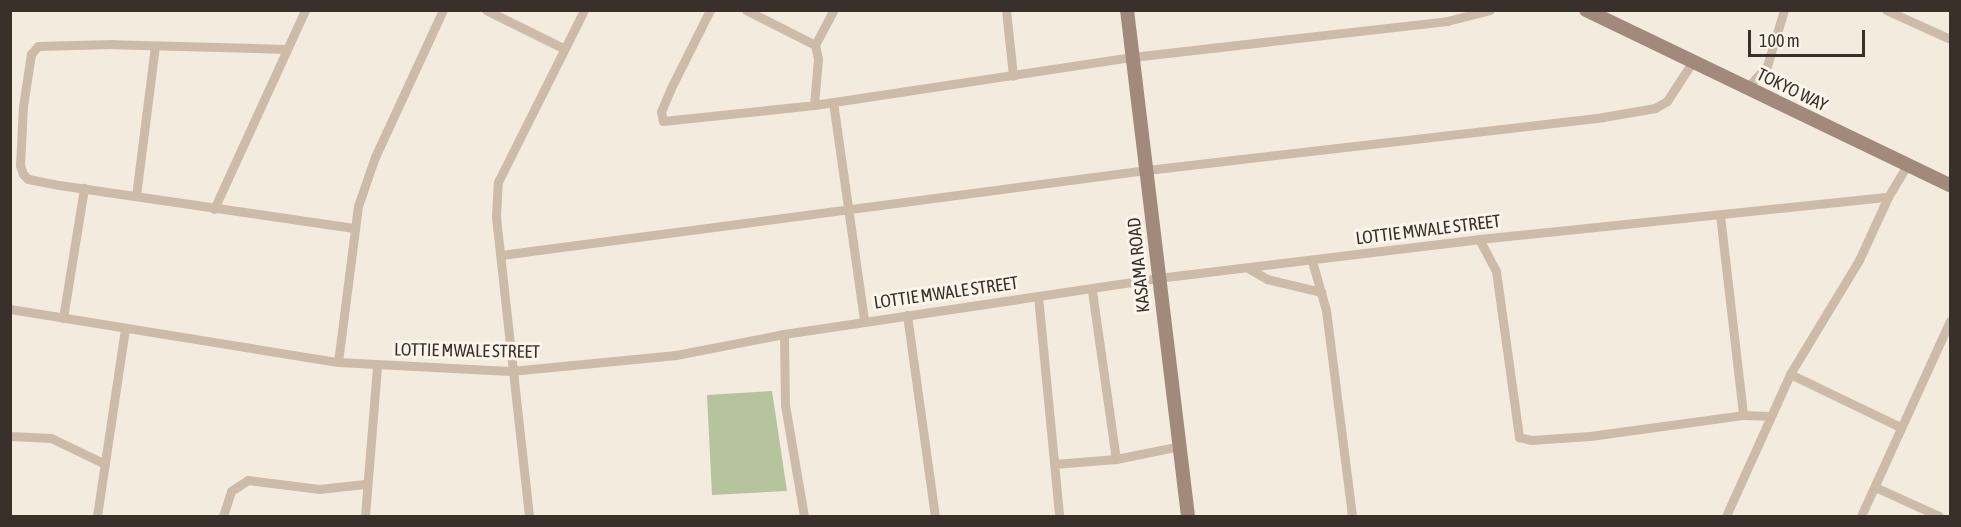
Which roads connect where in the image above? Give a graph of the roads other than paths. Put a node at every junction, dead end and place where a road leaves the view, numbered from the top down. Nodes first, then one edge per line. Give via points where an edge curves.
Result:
1 (305, 10) edge
2 (443, 10) edge
3 (486, 10) edge
4 (584, 10) edge
5 (710, 10) edge
6 (746, 10) edge
7 (834, 10) edge
8 (1006, 10) edge
9 (1127, 10) edge
10 (1490, 10) edge
11 (1586, 10) edge
12 (1784, 10) edge
13 (1886, 10) edge
14 (1950, 37) edge
15 (815, 45) junction
16 (155, 46) junction
17 (563, 48) junction
18 (287, 49) junction
19 (1132, 57) junction
20 (1693, 61) junction
21 (1013, 76) junction
22 (1746, 88) junction
23 (833, 102) junction
24 (814, 105) junction
25 (1907, 165) junction
26 (1148, 170) junction
27 (1950, 185) edge
28 (84, 188) junction
29 (136, 196) junction
30 (1888, 197) junction
31 (214, 209) junction
32 (847, 212) junction
33 (1720, 215) junction
34 (354, 228) junction
35 (1479, 239) junction
36 (501, 255) junction
37 (1312, 261) junction
38 (1247, 267) junction
39 (1158, 278) junction
40 (1092, 291) junction
41 (1321, 292) junction
42 (1038, 296) junction
43 (10, 309) edge
44 (907, 315) junction
45 (63, 318) junction
46 (864, 321) junction
47 (1950, 321) edge
48 (125, 328) junction
49 (784, 334) junction
50 (338, 362) junction
51 (377, 366) junction
52 (511, 371) junction
53 (1790, 374) junction
54 (1743, 415) junction
55 (1768, 416) junction
56 (1900, 428) junction
57 (10, 436) edge
58 (1180, 446) junction
59 (1116, 459) junction
60 (105, 464) junction
61 (1054, 464) junction
62 (365, 484) junction
63 (1875, 487) junction
64 (97, 516) edge
65 (224, 516) edge
66 (365, 516) edge
67 (529, 516) edge
68 (804, 516) edge
69 (935, 516) edge
70 (1059, 516) edge
71 (1188, 516) edge
72 (1352, 516) edge
73 (1726, 516) edge
74 (1861, 516) edge
75 (1939, 516) edge

1 - 18 street
2 - 34 street via 375,157
3 - 17 street
4 - 17 street
5 - 24 street via 671,88 661,119 683,121
6 - 15 street
7 - 15 street
8 - 21 street
9 - 19 street, KASAMA ROAD
10 - 19 street via 1447,21
11 - 20 street, TOKYO WAY
12 - 22 street via 1767,66 1756,82
13 - 14 street
15 - 24 street via 818,59
16 - 18 street
16 - 28 street via 51,44 38,46 31,54 23,106 23,174 28,179
16 - 29 street
17 - 36 street via 498,182 496,218
18 - 31 street
19 - 21 street
19 - 26 street, KASAMA ROAD
20 - 22 street, TOKYO WAY
20 - 26 street via 1667,101 1655,108 1274,158
21 - 23 street
22 - 25 street, TOKYO WAY
23 - 24 street
23 - 32 street
25 - 27 street, TOKYO WAY
25 - 30 street
26 - 32 street
26 - 39 street, KASAMA ROAD
28 - 29 street
28 - 45 street
29 - 31 street
30 - 33 street, LOTTIE MWALE STREET
30 - 53 street via 1859,260
31 - 34 street
32 - 36 street
32 - 46 street
33 - 35 street, LOTTIE MWALE STREET
33 - 54 street
34 - 50 street via 353,262
35 - 37 street, LOTTIE MWALE STREET
35 - 54 street via 1496,271 1520,437 1531,440 1590,436
36 - 52 street
37 - 38 street, LOTTIE MWALE STREET
37 - 41 street
38 - 39 street, LOTTIE MWALE STREET
38 - 41 street via 1267,279
39 - 40 street, LOTTIE MWALE STREET
39 - 58 street, KASAMA ROAD
40 - 42 street, LOTTIE MWALE STREET
40 - 59 street
41 - 72 street
42 - 44 street, LOTTIE MWALE STREET
42 - 61 street
43 - 45 street, LOTTIE MWALE STREET
44 - 46 street, LOTTIE MWALE STREET
44 - 69 street
45 - 48 street, LOTTIE MWALE STREET
46 - 49 street, LOTTIE MWALE STREET
47 - 56 street
48 - 50 street, LOTTIE MWALE STREET
48 - 60 street
49 - 52 street, LOTTIE MWALE STREET via 676,355
49 - 68 street via 785,405
50 - 51 street, LOTTIE MWALE STREET
51 - 52 street, LOTTIE MWALE STREET
51 - 62 street
52 - 67 street
53 - 55 street
53 - 56 street
54 - 55 street
55 - 73 street
56 - 63 street
57 - 60 street via 51,438
58 - 59 street
58 - 71 street, KASAMA ROAD
59 - 61 street
60 - 64 street
61 - 70 street
62 - 65 street via 319,489 248,480 231,491
62 - 66 street
63 - 74 street
63 - 75 street

